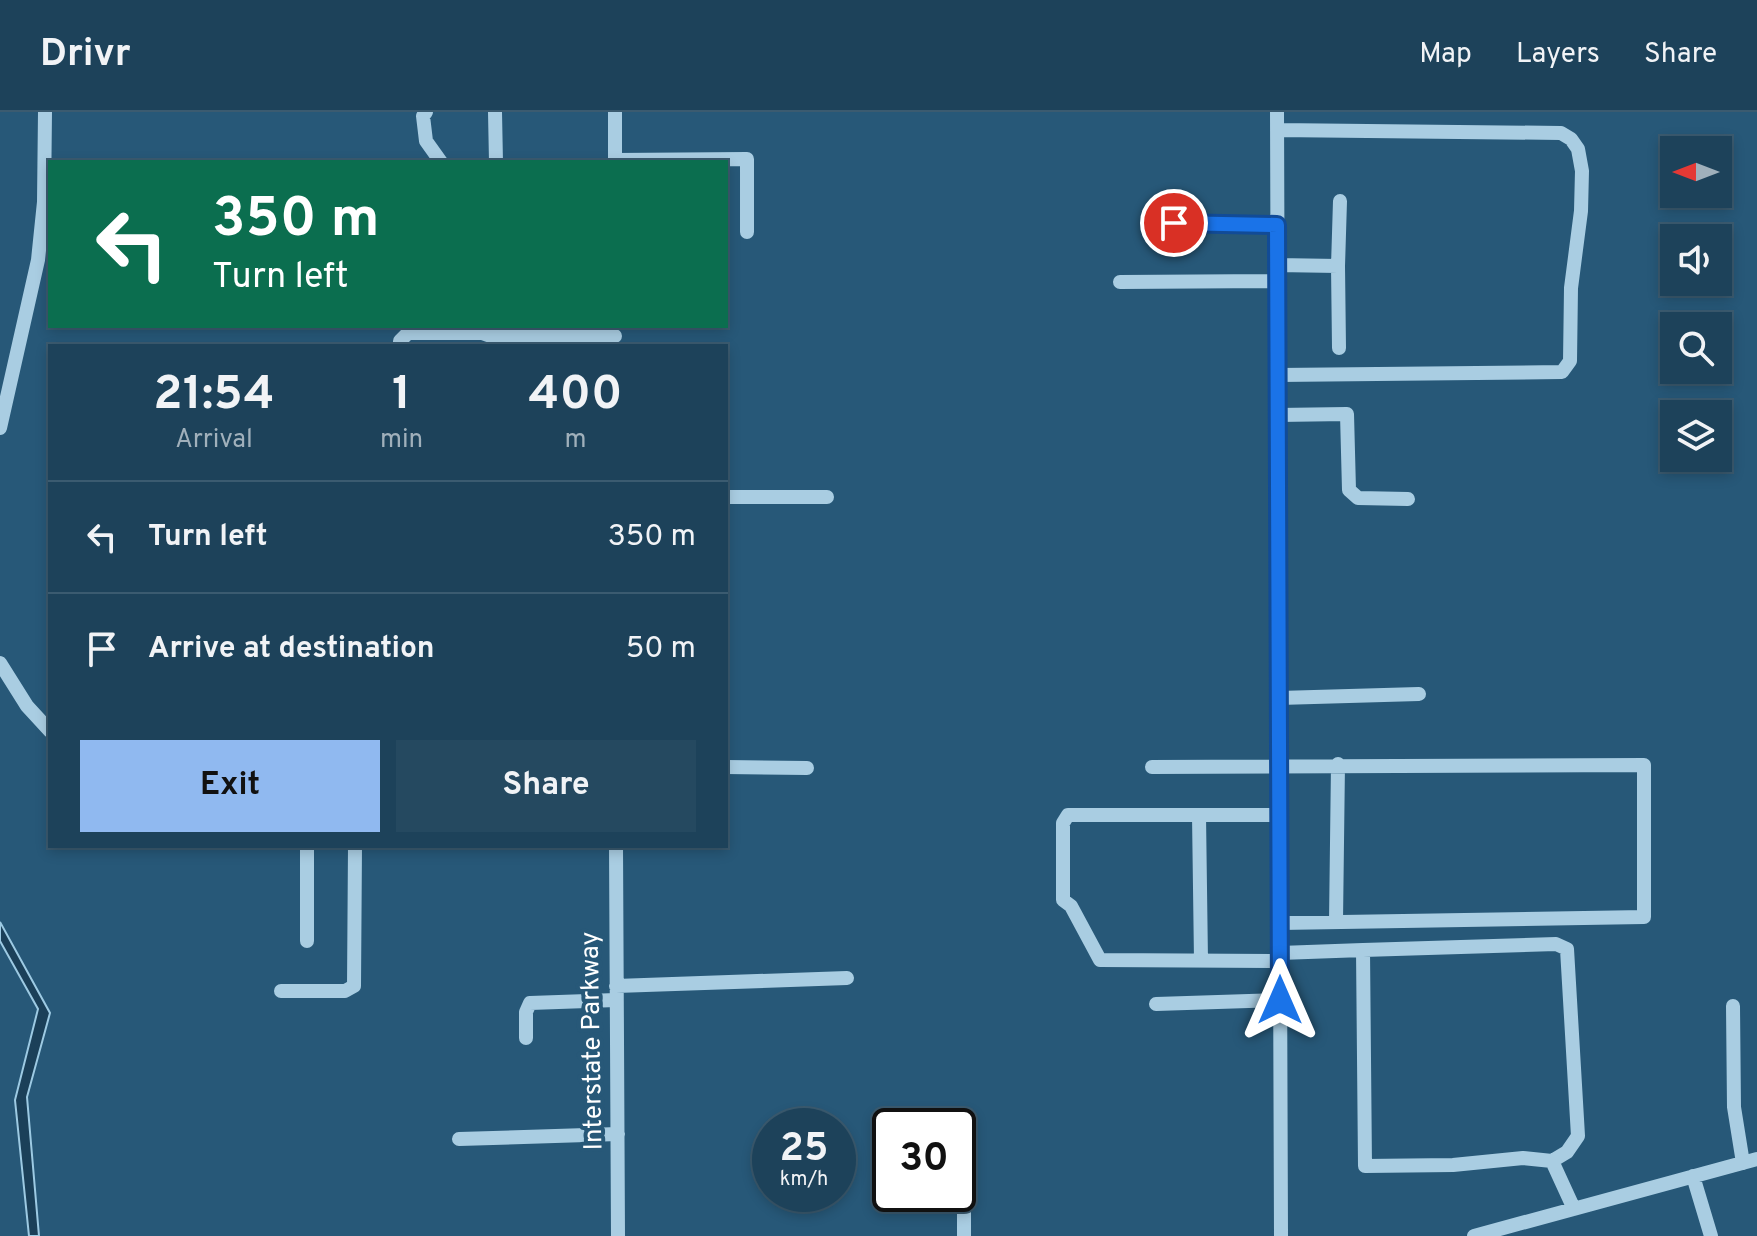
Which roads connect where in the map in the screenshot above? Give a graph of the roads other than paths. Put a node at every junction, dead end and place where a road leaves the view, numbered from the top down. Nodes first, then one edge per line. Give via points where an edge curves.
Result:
1 (45, 112) edge
2 (426, 112) edge
3 (495, 112) edge
4 (615, 112) edge
5 (1277, 112) edge
6 (1277, 130) junction
7 (440, 160) edge
8 (496, 160) edge
9 (615, 160) edge
10 (720, 160) edge
11 (1340, 201) dead end
12 (1149, 223) dead end
13 (1277, 225) junction
14 (747, 232) dead end
15 (1277, 265) junction
16 (1338, 266) junction
17 (1277, 281) junction
18 (1120, 282) dead end
19 (615, 336) edge
20 (400, 344) edge
21 (1339, 348) dead end
22 (1278, 375) junction
23 (1278, 415) junction
24 (0, 428) edge
25 (728, 497) edge
26 (827, 497) dead end
27 (1408, 499) dead end
28 (0, 663) edge
29 (1419, 694) dead end
30 (1279, 698) junction
31 (48, 729) edge
32 (1338, 764) junction
33 (728, 767) edge
34 (1152, 767) dead end
35 (1279, 767) junction
36 (807, 768) dead end
37 (1199, 815) junction
38 (1279, 815) junction
39 (307, 848) edge
40 (355, 848) edge
41 (616, 848) edge
42 (1336, 921) junction
43 (1280, 923) junction
44 (307, 941) dead end
45 (1363, 950) junction
46 (1280, 957) junction
47 (1201, 961) junction
48 (847, 978) dead end
49 (281, 991) dead end
50 (616, 993) junction
51 (1280, 1000) junction
52 (1156, 1004) dead end
53 (1733, 1006) dead end
54 (526, 1038) dead end
55 (618, 1134) junction
56 (459, 1139) dead end
57 (1552, 1161) junction
58 (1750, 1161) edge
59 (1693, 1176) junction
60 (1574, 1209) junction
61 (964, 1212) edge
62 (618, 1236) edge
63 (964, 1236) edge
64 (1281, 1236) edge
65 (1474, 1236) edge
66 (1711, 1236) edge

1 - 24 street via 38,260
2 - 7 street via 426,141
3 - 8 street
4 - 9 street
5 - 6 street
6 - 13 street
6 - 22 street via 1561,133 1578,149 1582,171 1570,361 1562,372
10 - 14 street via 747,159
11 - 16 street
12 - 13 street
13 - 15 street
15 - 16 street
15 - 17 street
16 - 21 street
17 - 18 street
17 - 22 street
19 - 20 street via 408,333
22 - 23 street
23 - 27 street via 1347,414 1349,490 1358,498
23 - 30 street
25 - 26 street
28 - 31 street
29 - 30 street
30 - 35 street
32 - 35 street
32 - 42 street
32 - 42 street via 1644,765 1644,917
33 - 36 street
34 - 35 street
35 - 38 street
37 - 38 street
37 - 47 street
37 - 47 street via 1068,815 1063,823 1063,900 1100,960
38 - 43 street
39 - 44 street
40 - 49 street via 354,986 345,991
41 - 50 street, Interstate Parkway
42 - 43 street
43 - 46 street
45 - 46 street
45 - 57 street via 1365,1166
45 - 57 street via 1556,944 1567,949 1578,1136
46 - 47 street
46 - 51 street
48 - 50 street
50 - 54 street via 530,1003
50 - 55 street, Interstate Parkway
51 - 52 street
51 - 64 street
53 - 58 street via 1734,1107
55 - 56 street
55 - 62 street, Interstate Parkway
57 - 60 street
58 - 59 street
59 - 60 street
59 - 66 street
60 - 65 street
61 - 63 street

